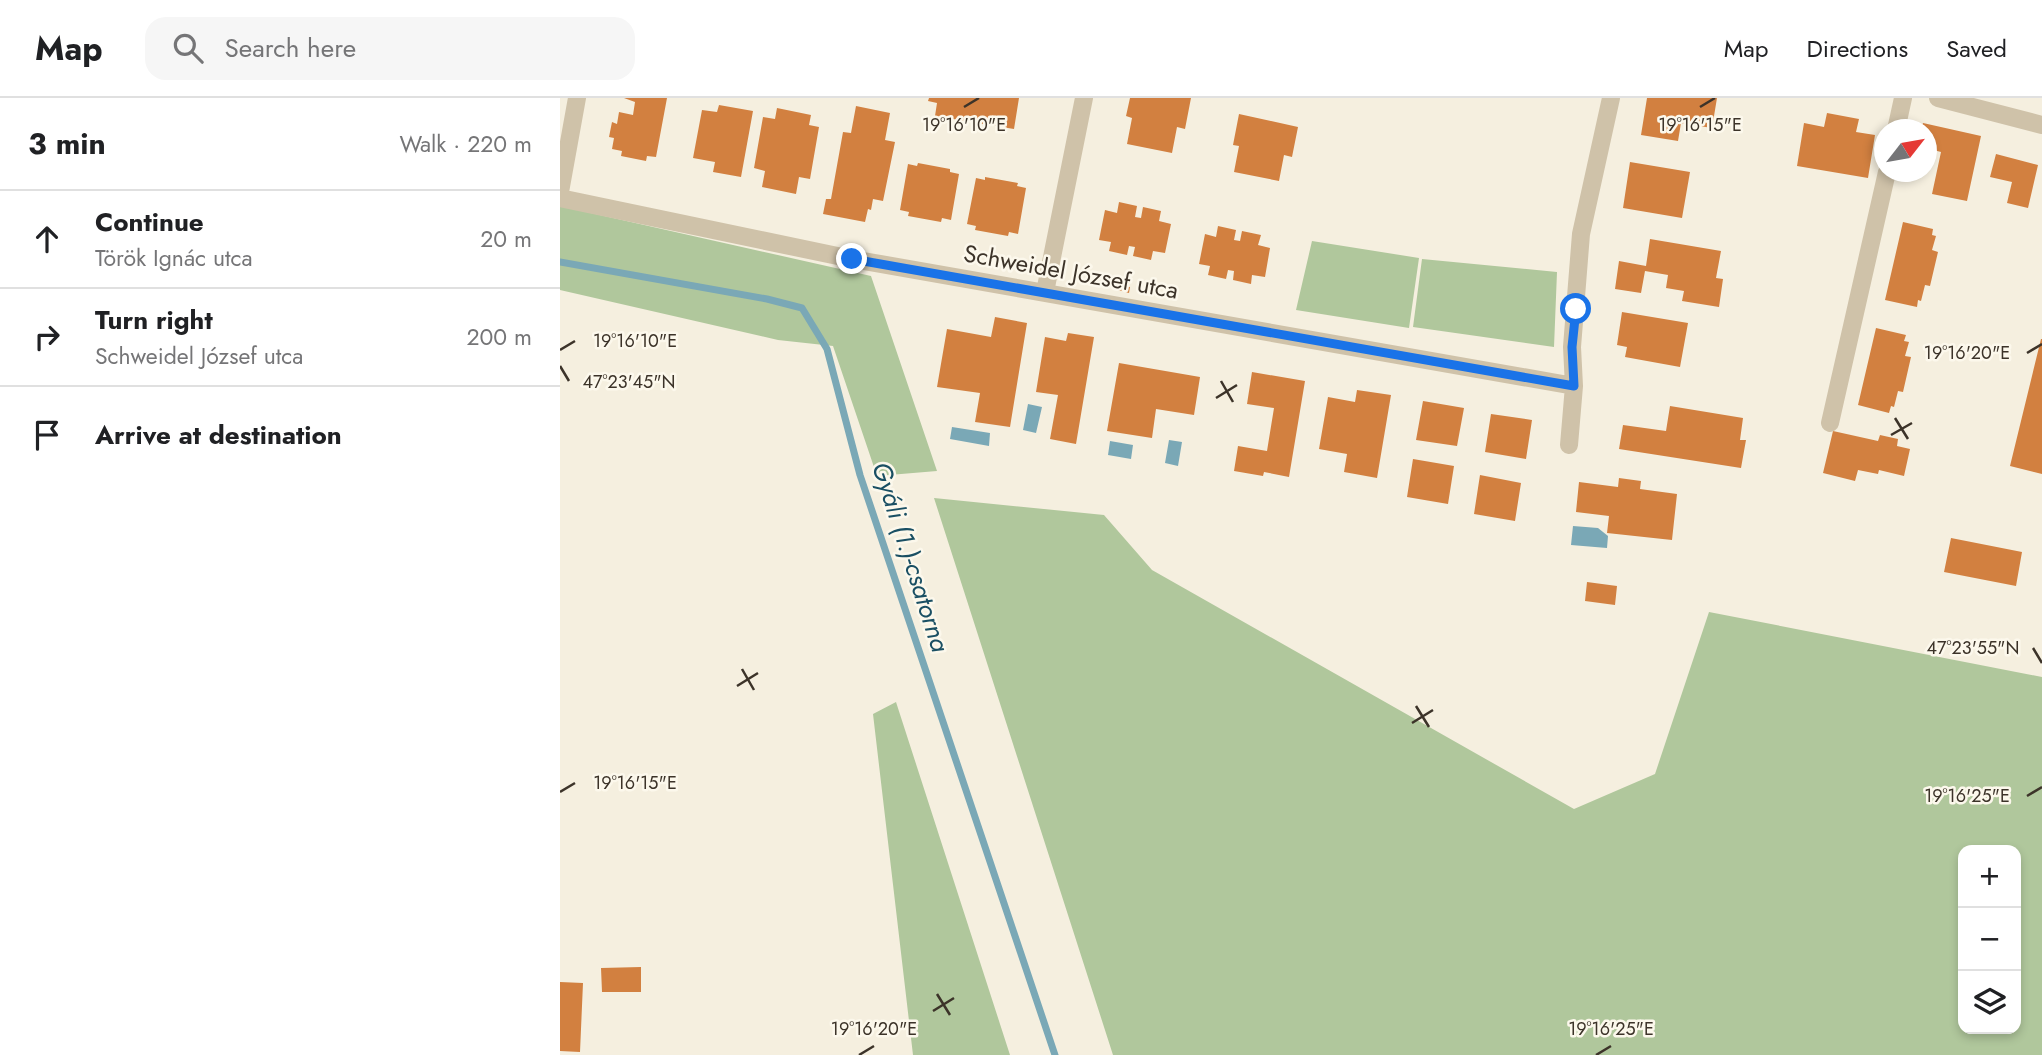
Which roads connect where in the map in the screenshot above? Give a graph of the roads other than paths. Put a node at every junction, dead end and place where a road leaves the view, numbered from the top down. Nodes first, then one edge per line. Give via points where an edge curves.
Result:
1 (577, 98) edge
2 (1084, 98) edge
3 (1611, 98) edge
4 (1903, 98) edge
5 (1938, 98) edge
6 (1898, 119) edge
7 (2042, 125) edge
8 (1885, 182) edge
9 (560, 192) edge
10 (560, 198) edge
11 (1045, 292) junction
12 (1574, 386) junction
13 (1830, 423) dead end
14 (1569, 445) dead end

1 - 9 street
2 - 11 street
3 - 12 street via 1581,234 1572,347
4 - 6 street
5 - 7 street
8 - 13 street
10 - 11 street, Schweidel József utca via 852,259
11 - 12 street, Schweidel József utca
12 - 14 street

